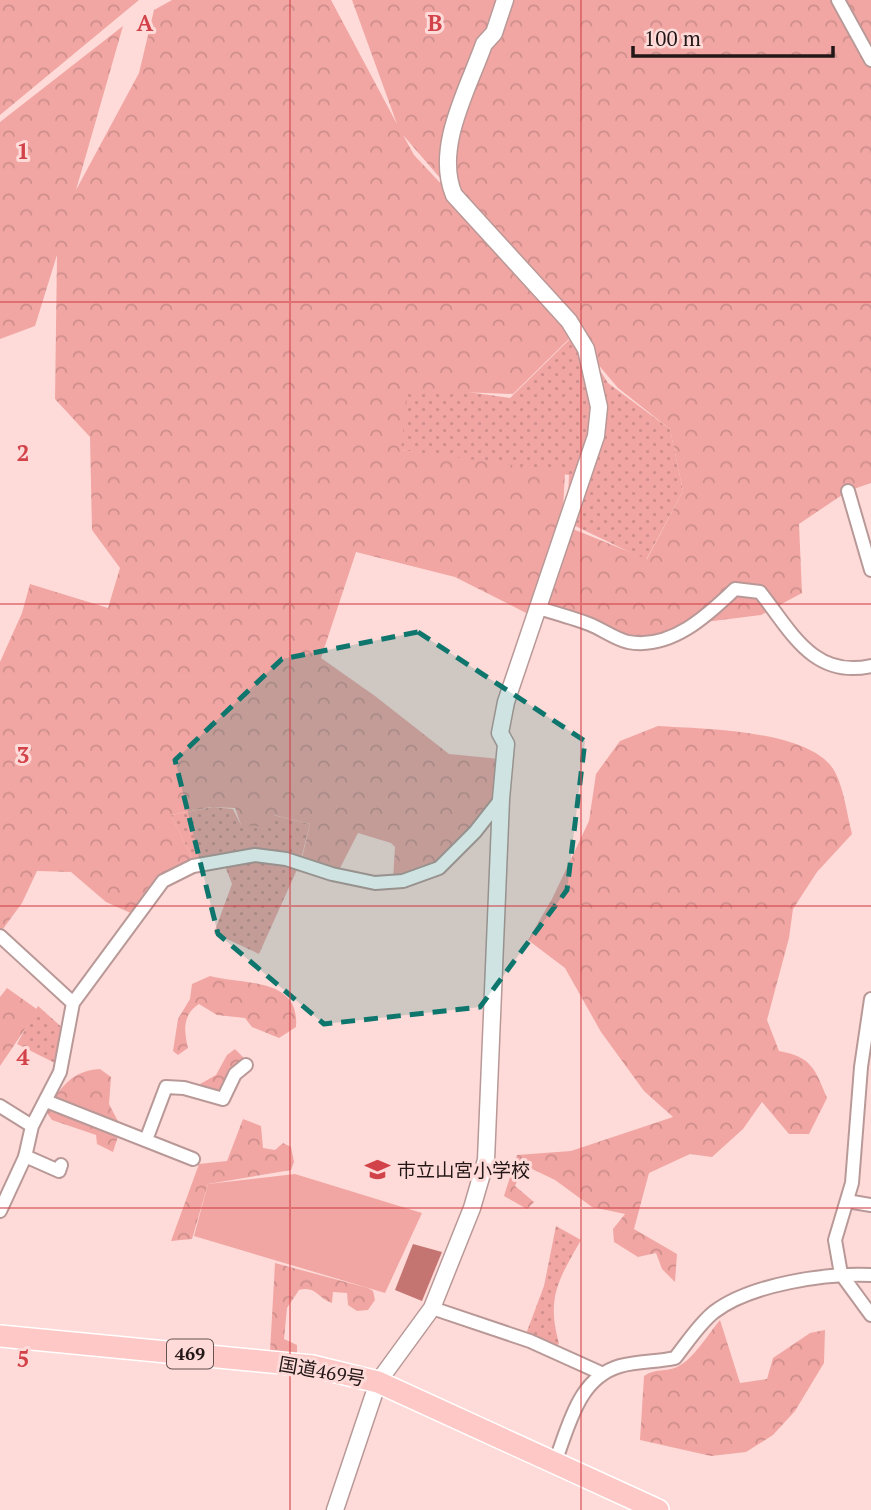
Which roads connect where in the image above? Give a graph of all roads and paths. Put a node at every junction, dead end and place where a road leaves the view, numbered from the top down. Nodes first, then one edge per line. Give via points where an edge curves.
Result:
1 (505, 0) edge
2 (838, 0) edge
3 (871, 61) edge
4 (848, 491) dead end
5 (871, 570) edge
6 (538, 608) junction
7 (871, 666) edge
8 (501, 799) junction
9 (0, 936) edge
10 (871, 999) edge
11 (73, 1003) junction
12 (246, 1066) dead end
13 (46, 1101) junction
14 (0, 1106) edge
15 (32, 1125) junction
16 (146, 1140) junction
17 (25, 1156) junction
18 (193, 1159) dead end
19 (61, 1165) dead end
20 (847, 1201) junction
21 (871, 1205) edge
22 (0, 1211) edge
23 (841, 1274) junction
24 (871, 1275) edge
25 (432, 1308) junction
26 (871, 1315) edge
27 (0, 1336) edge
28 (601, 1373) junction
29 (378, 1382) junction
30 (555, 1462) junction
31 (335, 1510) edge
32 (658, 1510) edge

1 - 6 street via 453,132 448,181 454,195 569,321 586,349 599,407 597,436
2 - 3 street
4 - 5 street
6 - 7 street via 628,642 653,641 677,635 735,589 760,592 812,657 855,670
6 - 8 street via 506,702 500,733 506,744
8 - 11 street via 439,868 403,881 375,883 255,855 193,866 163,881
8 - 25 street via 486,1160
9 - 11 street
10 - 20 street
11 - 13 street via 60,1072
12 - 16 street via 235,1074 223,1100 166,1087
13 - 15 street
13 - 16 street
14 - 15 street
15 - 17 street
16 - 18 street
17 - 19 street via 59,1171
17 - 22 street
20 - 21 street
20 - 23 street via 835,1240
23 - 24 street
23 - 26 street
23 - 28 street via 747,1294 711,1315 675,1358 622,1365
25 - 28 street via 530,1340
25 - 29 street
27 - 29 highway, 国道469号 / 469 via 312,1366
28 - 30 street via 578,1400
29 - 30 highway, 国道469号 / 469
29 - 31 street
30 - 32 highway, 国道469号 / 469

